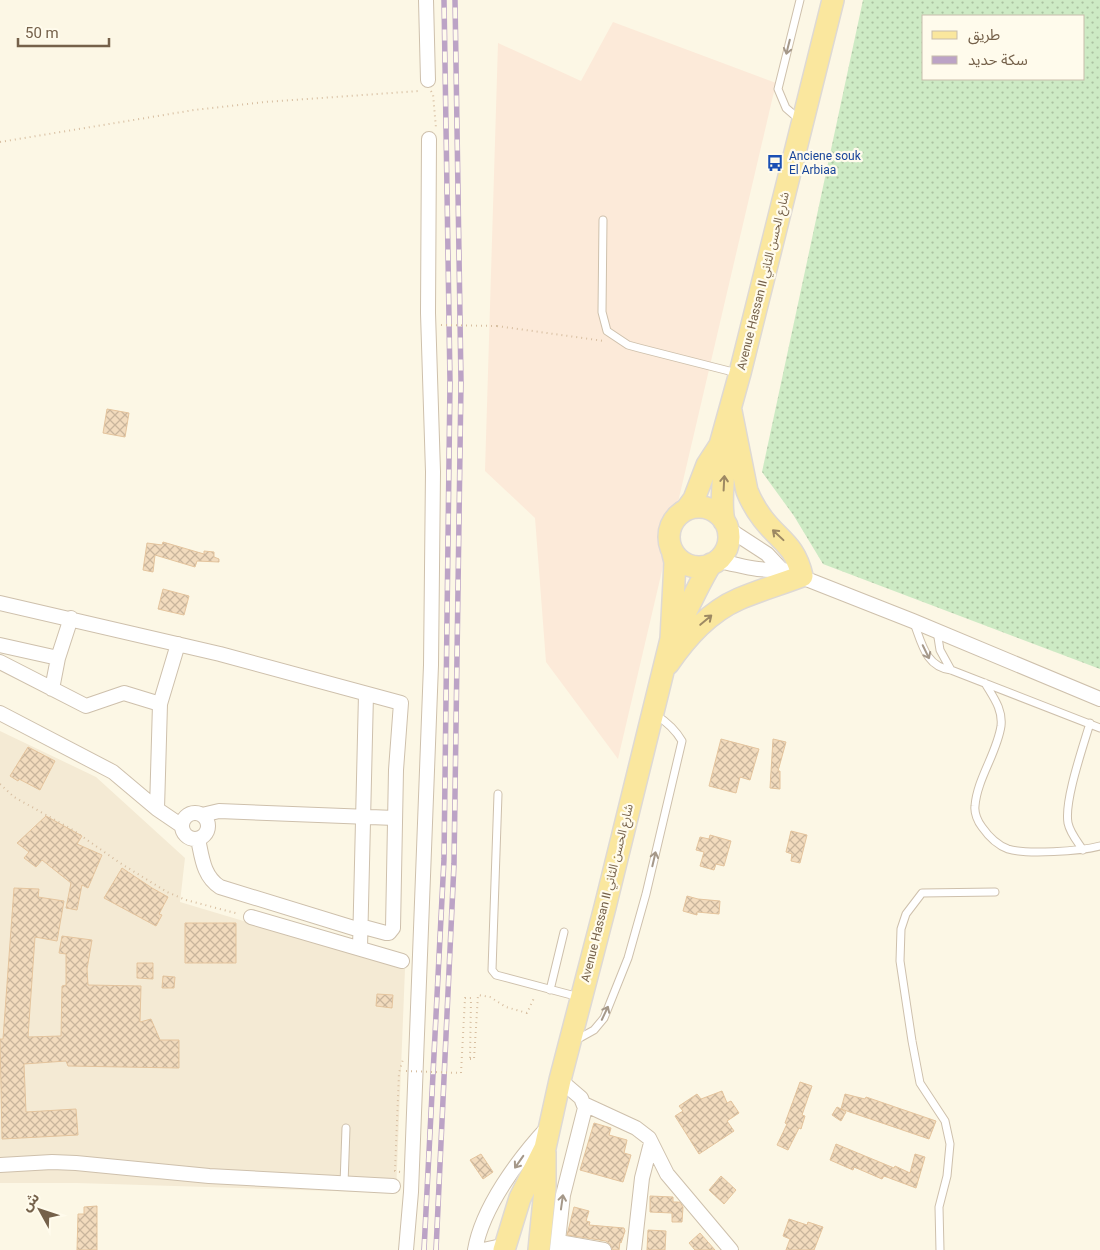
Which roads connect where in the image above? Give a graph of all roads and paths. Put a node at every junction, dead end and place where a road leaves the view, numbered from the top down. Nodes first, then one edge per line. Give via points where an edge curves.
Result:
1 (426, 0) edge
2 (800, 0) edge
3 (833, 0) edge
4 (425, 87) junction
5 (802, 121) junction
6 (432, 134) joint
7 (0, 142) edge
8 (603, 220) dead end
9 (441, 325) dead end
10 (603, 341) dead end
11 (740, 373) junction
12 (730, 408) junction
13 (720, 445) junction
14 (686, 510) junction
15 (726, 525) junction
16 (673, 554) junction
17 (714, 563) junction
18 (782, 569) junction
19 (802, 576) junction
20 (0, 603) edge
21 (71, 618) junction
22 (913, 621) junction
23 (936, 631) junction
24 (671, 639) junction
25 (178, 644) junction
26 (0, 645) edge
27 (58, 658) junction
28 (0, 662) edge
29 (663, 670) junction
30 (951, 670) junction
31 (985, 684) junction
32 (52, 689) junction
33 (366, 694) junction
34 (1100, 699) edge
35 (160, 704) junction
36 (0, 713) edge
37 (652, 713) junction
38 (1090, 723) junction
39 (1100, 728) edge
40 (0, 784) edge
41 (498, 794) dead end
42 (157, 809) junction
43 (202, 815) junction
44 (363, 817) junction
45 (395, 818) junction
46 (182, 826) junction
47 (198, 839) junction
48 (1100, 846) edge
49 (1083, 850) junction
50 (995, 892) dead end
51 (251, 917) joint
52 (360, 928) junction
53 (564, 932) dead end
54 (360, 948) junction
55 (402, 961) dead end
56 (550, 990) junction
57 (535, 996) dead end
58 (581, 997) junction
59 (569, 1044) junction
60 (406, 1071) dead end
61 (560, 1080) junction
62 (584, 1104) junction
63 (550, 1125) junction
64 (346, 1128) dead end
65 (651, 1143) junction
66 (544, 1148) junction
67 (0, 1165) edge
68 (344, 1184) junction
69 (392, 1186) dead end
70 (506, 1243) edge
71 (549, 1246) edge
72 (406, 1250) edge
73 (475, 1250) edge
74 (483, 1250) edge
75 (604, 1250) edge
76 (634, 1250) edge
77 (731, 1250) edge
78 (940, 1250) edge

1 - 4 street
2 -> 5 lane via 778,89 786,108
3 - 5 main road, Avenue Hassan II شارع الحسن الثاني
4 - 6 path via 433,94
4 - 7 path via 412,91 194,110
5 - 11 main road, Avenue Hassan II شارع الحسن الثاني
6 - 72 street via 428,313 433,472 431,665 412,1182
8 - 11 lane via 602,312 606,331 639,348
9 - 10 path, bridge via 496,326
11 - 12 main road, Avenue Hassan II شارع الحسن الثاني
12 - 13 main road, Avenue Hassan II شارع الحسن الثاني
19 -> 12 main road via 794,554 762,519 751,500
13 - 14 main road, Avenue Hassan II شارع الحسن الثاني
15 -> 13 main road, Avenue Hassan II شارع الحسن الثاني via 722,506 725,469
14 - 15 main road via 707,509
14 - 16 main road via 671,526 669,540
15 - 17 main road via 726,549
15 - 18 street via 767,554
16 - 17 main road via 690,566 705,567
16 - 24 main road, Avenue Hassan II شارع الحسن الثاني
17 - 18 street via 766,571
17 - 24 main road, Avenue Hassan II شارع الحسن الثاني via 703,577
18 - 19 street
19 - 22 street
29 -> 19 main road via 684,642 716,612 738,599
20 - 21 street
21 - 25 street
21 - 27 street
22 - 23 street
22 -> 30 lane via 930,661
23 - 30 lane via 940,650
23 - 34 street
24 - 29 main road, Avenue Hassan II شارع الحسن الثاني
25 - 33 street
25 - 35 street
26 - 27 street
27 - 32 street
28 - 32 street
29 - 37 main road, Avenue Hassan II شارع الحسن الثاني
30 - 31 lane
31 - 38 lane
31 - 49 lane via 1000,710 1001,724 974,808 978,822 990,838 1009,849
32 - 35 street via 86,706 124,694
33 - 44 street
33 - 45 street via 401,704
35 - 42 street
36 - 42 street via 113,772
37 - 58 main road, Avenue Hassan II شارع الحسن الثاني
59 -> 37 lane via 594,1030 604,1018 628,958 646,894 682,741 668,723
38 - 39 lane
38 - 49 lane via 1067,806 1072,834
40 - 51 path via 14,797 73,830 167,892
41 - 56 lane via 492,970
42 - 46 street
43 - 44 street via 219,811
43 - 46 street via 188,815
43 - 47 street via 208,822 208,831
44 - 45 street
44 - 52 street
45 - 52 street via 393,928 386,934
46 - 47 street via 185,835
47 - 52 street via 205,870 210,880 220,887
48 - 49 lane
50 - 78 lane via 922,893 906,914 901,929 900,961 920,1083 946,1121 950,1144 940,1207
51 - 54 street
52 - 54 street
53 - 56 lane
54 - 55 street
56 - 58 lane
57 - 60 path, bridge via 527,1014 478,995 474,1059 470,1059 471,998 464,998 461,1073
58 - 59 main road, Avenue Hassan II شارع الحسن الثاني
59 - 61 main road, Avenue Hassan II شارع الحسن الثاني
61 - 62 street
61 - 63 main road, Avenue Hassan II شارع الحسن الثاني
62 - 65 street via 636,1128
71 -> 62 street
63 - 66 main road, Avenue Hassan II شارع الحسن الثاني
63 -> 73 street via 523,1156 486,1214
64 - 68 lane
65 - 76 street via 642,1178
65 - 77 street via 671,1180
66 - 70 main road, Avenue Hassan II شارع الحسن الثاني via 520,1198
66 - 71 main road, Avenue Hassan II شارع الحسن الثاني
67 - 68 street via 76,1163 209,1176
68 - 69 street
70 - 71 main road via 519,1226 529,1227
70 - 74 street
71 - 75 street

